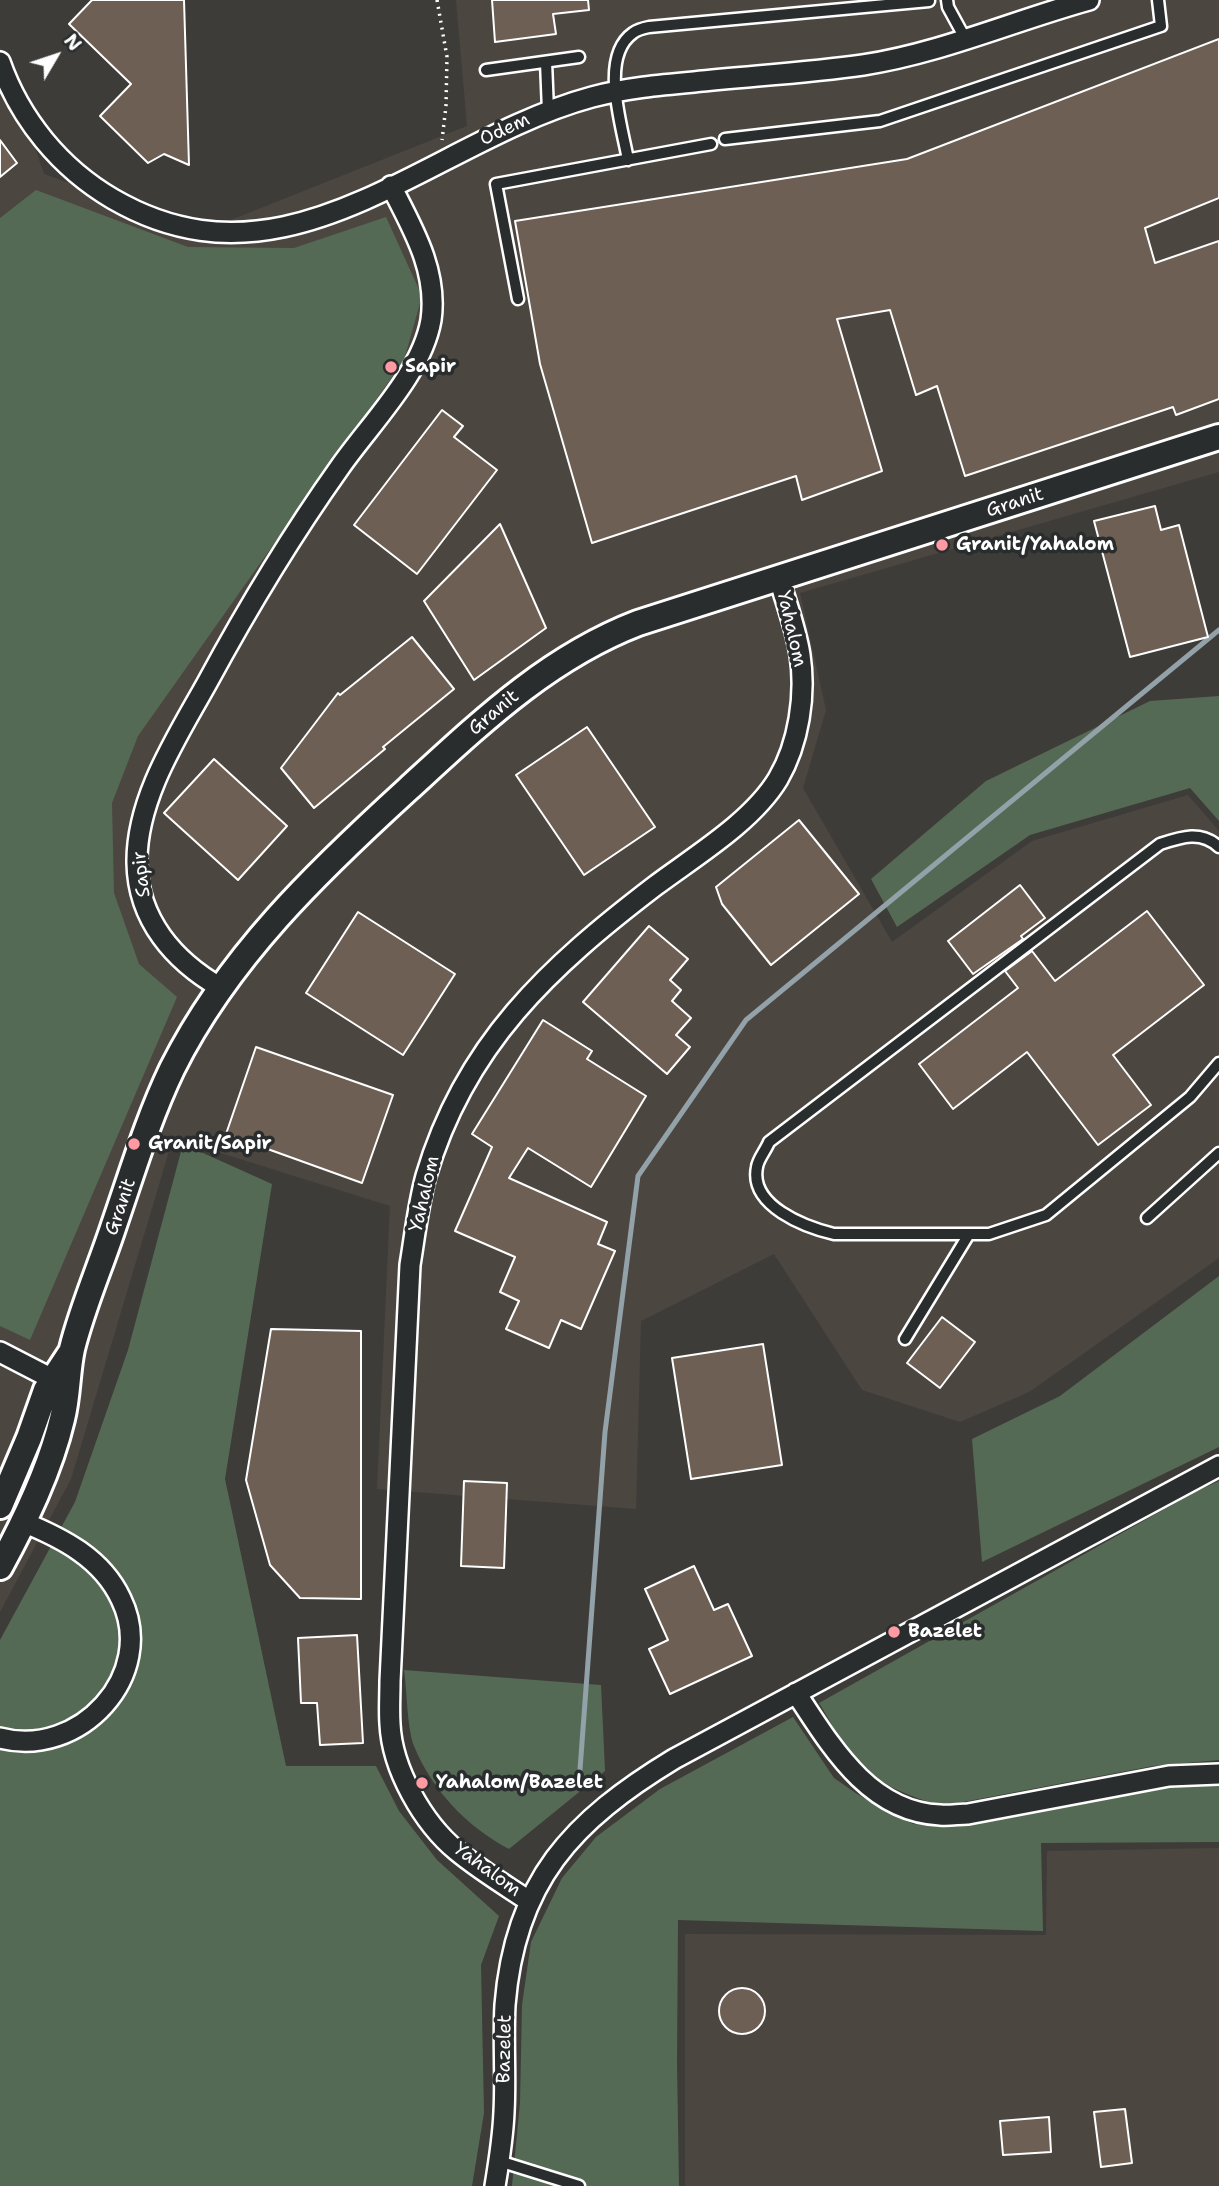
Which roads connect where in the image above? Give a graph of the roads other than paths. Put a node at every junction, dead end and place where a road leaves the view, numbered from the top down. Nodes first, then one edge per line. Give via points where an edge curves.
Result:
1 (947, 0) edge
2 (1086, 0) edge
3 (1158, 0) edge
4 (929, 1) edge
5 (967, 40) junction
6 (579, 57) dead end
7 (0, 62) edge
8 (546, 62) junction
9 (486, 70) dead end
10 (616, 91) junction
11 (548, 111) junction
12 (725, 139) dead end
13 (711, 144) dead end
14 (628, 160) junction
15 (391, 186) junction
16 (518, 299) dead end
17 (1219, 437) edge
18 (779, 578) junction
19 (1219, 847) edge
20 (221, 988) junction
21 (1219, 1063) edge
22 (1219, 1153) edge
23 (1147, 1218) dead end
24 (969, 1234) junction
25 (905, 1339) dead end
26 (0, 1352) edge
27 (60, 1383) junction
28 (1219, 1465) edge
29 (0, 1506) edge
30 (23, 1522) junction
31 (0, 1567) edge
32 (796, 1693) junction
33 (0, 1738) edge
34 (1219, 1774) edge
35 (529, 1901) junction
36 (499, 2161) junction
37 (495, 2186) edge
38 (579, 2186) edge

1 - 5 lane
2 - 5 street, Odem
3 - 12 lane via 1161,26 880,121
4 - 10 lane via 649,27 633,32 624,43 614,63
5 - 10 street, Odem via 854,66
6 - 8 lane
7 - 15 street, Odem via 29,121 59,158 93,187 132,210 173,225 263,232 310,222
8 - 9 lane
8 - 11 lane
10 - 11 street, Odem
10 - 14 lane
11 - 15 street, Odem
13 - 14 lane
14 - 16 lane via 496,184
15 - 20 street, Sapir via 420,243 431,282 424,344 397,390 313,505 235,631 158,776 139,836 139,888 156,929 184,963
17 - 18 street, Granit
18 - 20 street, Granit via 614,633 529,684 484,719 333,858 276,918
18 - 35 street, Yahalom via 800,654 802,685 792,749 778,779 739,822 609,922 509,1017 482,1053 438,1139 418,1213 410,1265 390,1726 397,1762 411,1794 430,1820 455,1850
19 - 24 lane via 1200,836 1185,835 1160,844 769,1142 757,1167 758,1187 767,1201 788,1218 813,1229 834,1234
20 - 27 street, Granit via 188,1040 158,1101
21 - 24 lane via 1190,1097 1046,1215 989,1234
22 - 23 lane
24 - 25 lane
26 - 27 street
27 - 29 street
27 - 30 street via 61,1424
28 - 32 street, Bazelet
30 - 31 street
30 - 33 street via 93,1561 121,1598 131,1641 118,1685 103,1707 82,1725 40,1742
32 - 34 street via 854,1774 906,1809 939,1816 1168,1776
32 - 35 street, Bazelet via 674,1759 602,1808 561,1849
35 - 36 street, Bazelet via 510,1967 505,2007
36 - 37 street, Bazelet
36 - 38 lane

